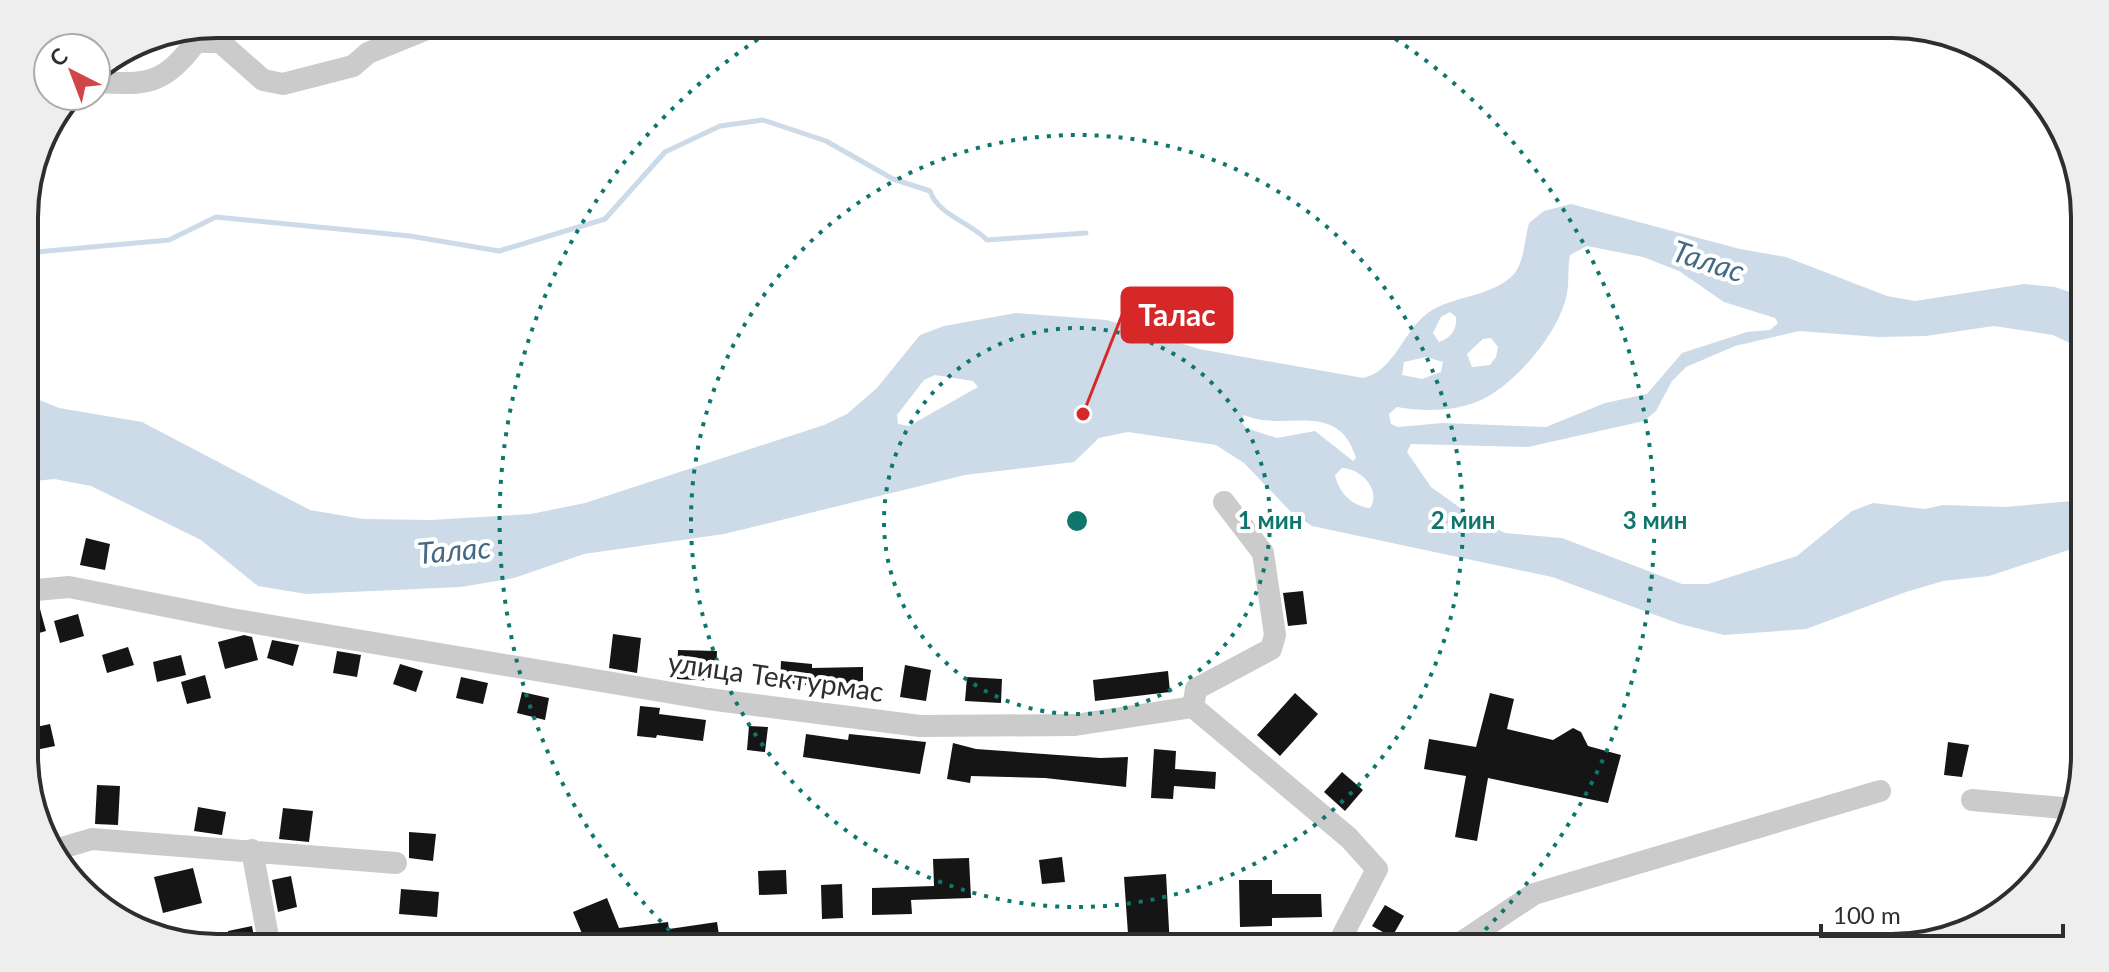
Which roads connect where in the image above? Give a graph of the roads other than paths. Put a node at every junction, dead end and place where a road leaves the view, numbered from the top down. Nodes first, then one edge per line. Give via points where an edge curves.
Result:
1 (405, 38) edge
2 (112, 83) edge
3 (1224, 502) dead end
4 (38, 590) edge
5 (1193, 707) junction
6 (1880, 791) dead end
7 (1972, 800) dead end
8 (2062, 808) edge
9 (64, 847) edge
10 (252, 850) junction
11 (396, 863) dead end
12 (267, 934) edge
13 (1343, 934) edge
14 (1474, 934) edge

1 - 2 street via 368,53 353,66 283,84 263,80 220,42 196,42 174,71 143,85
3 - 5 street via 1263,553 1275,635 1271,649 1196,689
4 - 5 street, улица Тектурмас via 69,587 693,696 920,726 1075,725
5 - 13 street via 1349,838 1377,869
6 - 14 street via 1534,894
7 - 8 street
9 - 10 street via 92,839
10 - 11 street
10 - 12 street

